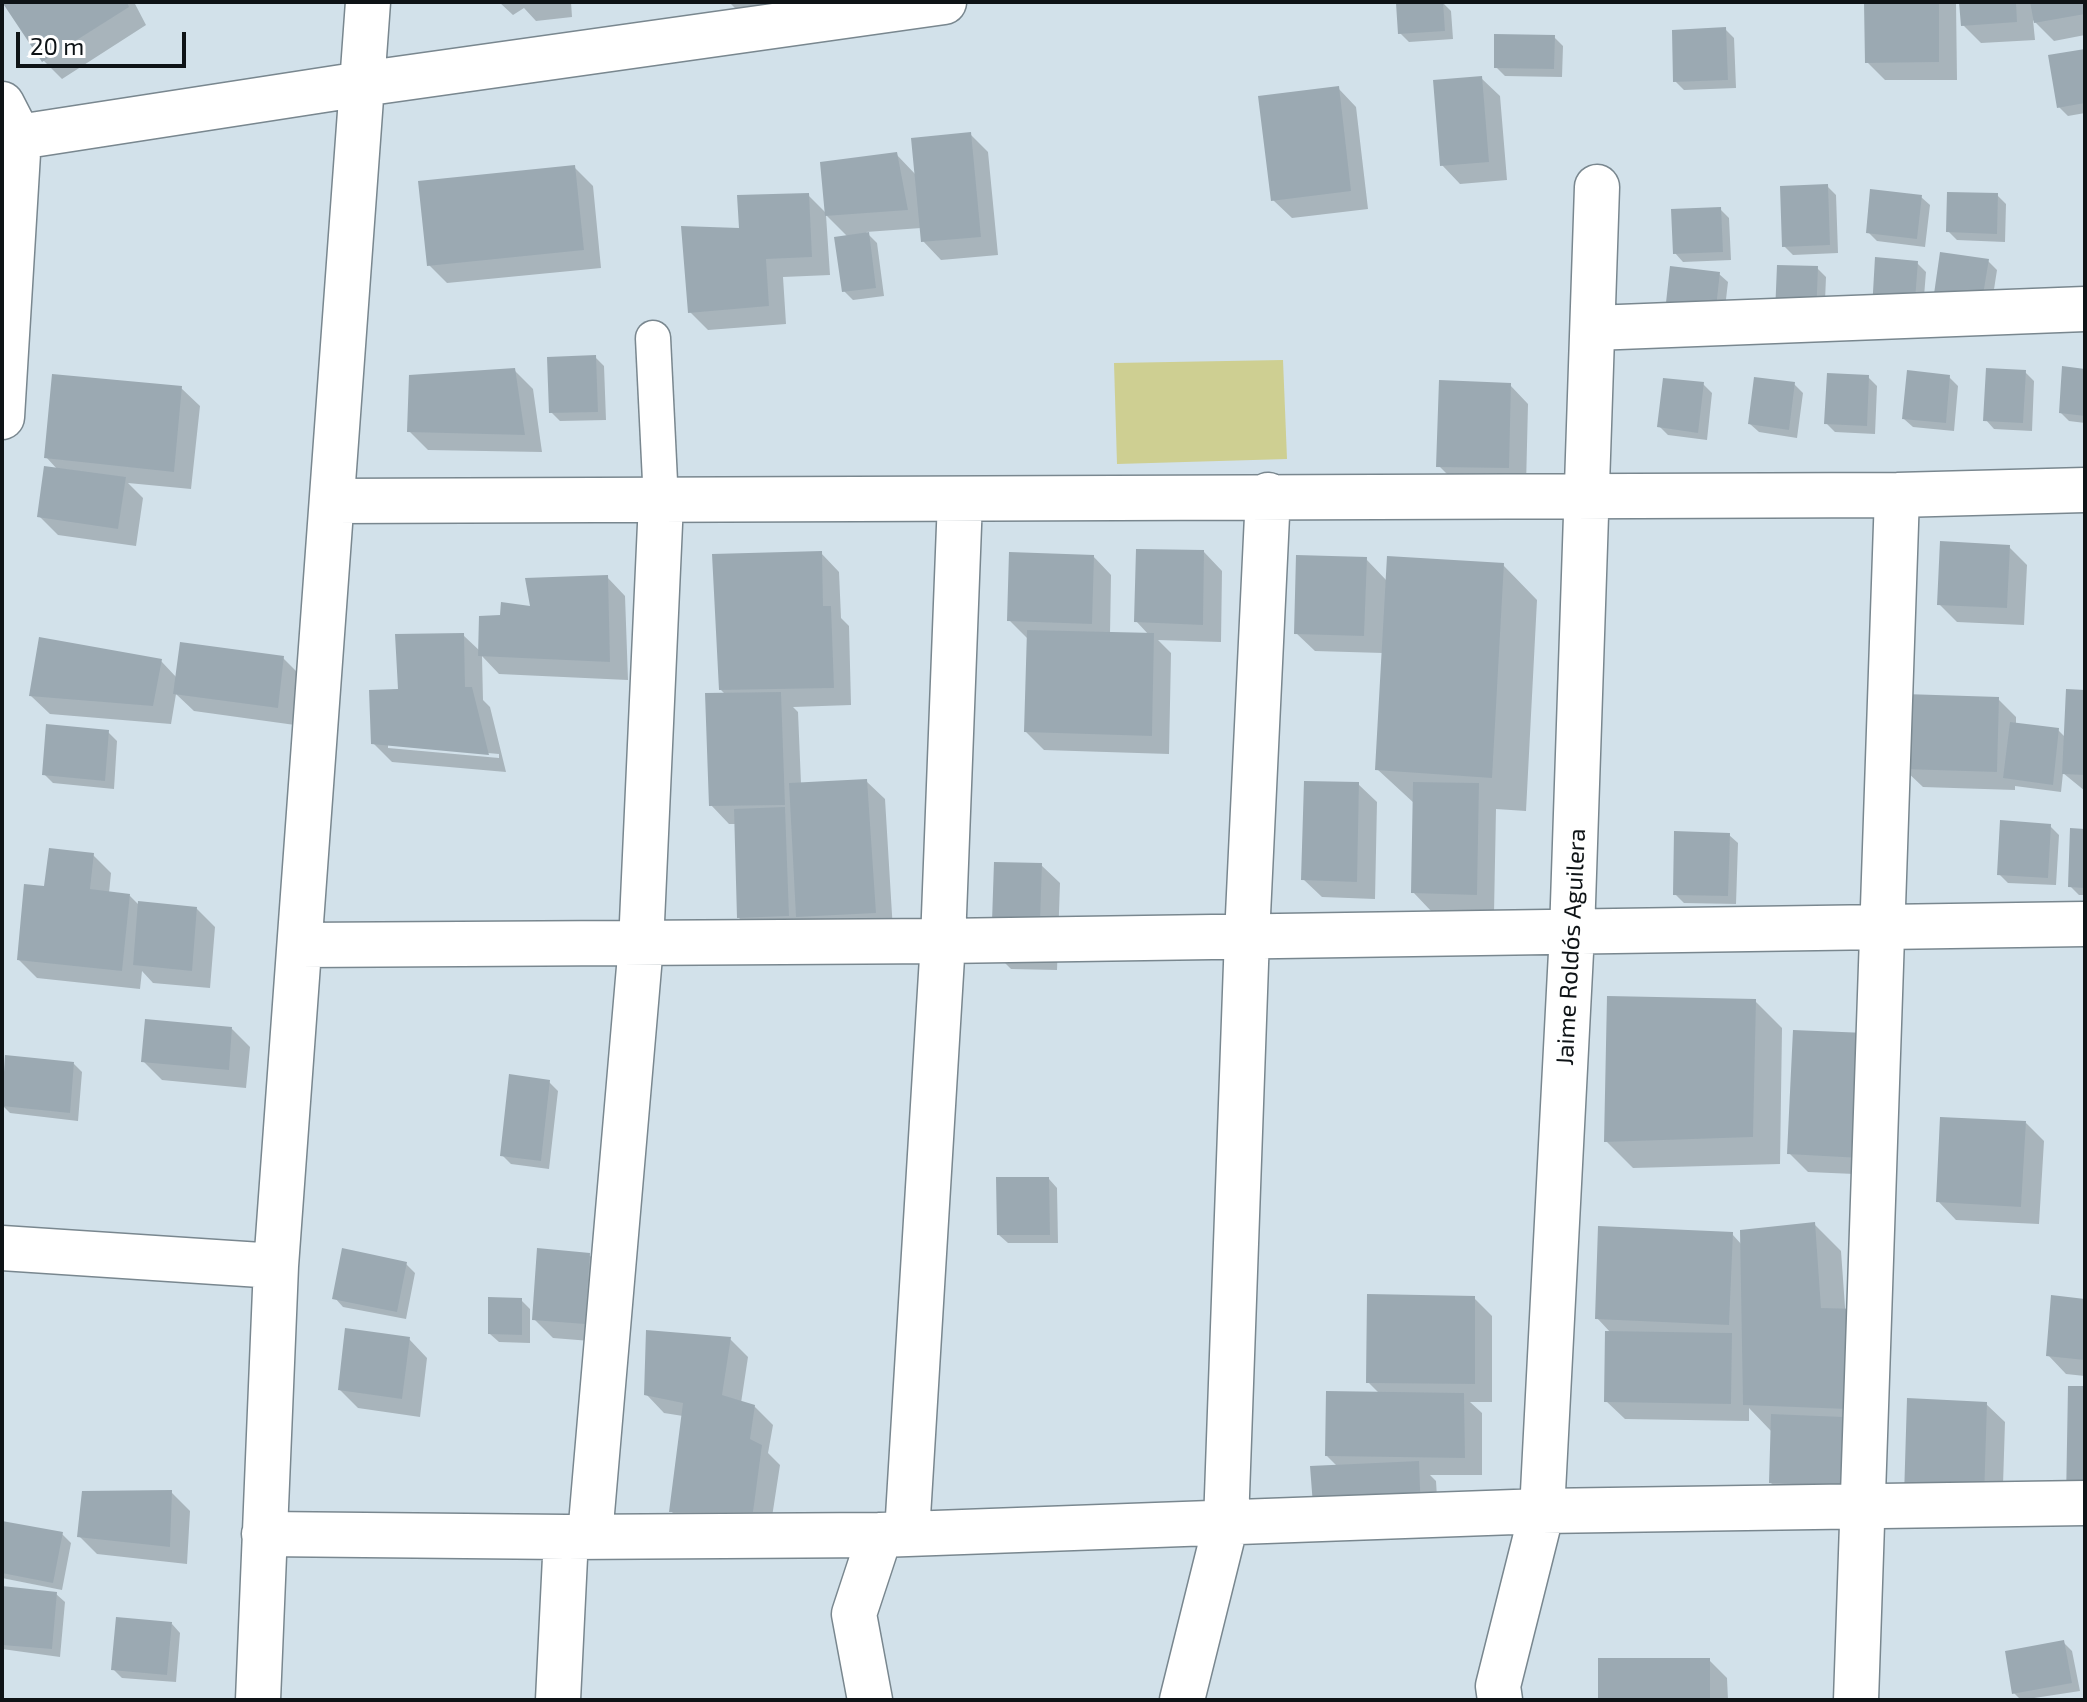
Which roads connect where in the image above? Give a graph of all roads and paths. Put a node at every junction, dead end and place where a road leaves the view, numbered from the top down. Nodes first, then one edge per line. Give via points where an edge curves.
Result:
1 (334, 2) edge
2 (368, 2) edge
3 (944, 2) edge
4 (847, 9) edge
5 (362, 69) junction
6 (8, 128) edge
7 (1597, 187) dead end
8 (2085, 309) edge
9 (1593, 328) junction
10 (653, 338) dead end
11 (2, 417) edge
12 (2085, 490) edge
13 (1268, 495) junction
14 (1897, 495) junction
15 (1589, 497) junction
16 (960, 500) junction
17 (334, 501) junction
18 (661, 502) junction
19 (2085, 924) edge
20 (1881, 928) junction
21 (1572, 933) junction
22 (1247, 936) junction
23 (943, 941) junction
24 (641, 944) junction
25 (300, 945) junction
26 (2, 1248) edge
27 (276, 1266) junction
28 (2085, 1503) edge
29 (1863, 1508) junction
30 (1542, 1511) junction
31 (1226, 1523) junction
32 (264, 1534) junction
33 (893, 1534) junction
34 (578, 1537) junction
35 (258, 1700) edge
36 (558, 1700) edge
37 (870, 1700) edge
38 (1182, 1700) edge
39 (1500, 1700) edge
40 (1856, 1700) edge

1 - 5 street
2 - 5 street
3 - 4 street
4 - 5 street
5 - 6 street
5 - 17 street
6 - 11 street
7 - 9 street, Jaime Roldós Aguilera
8 - 9 street
9 - 15 street, Jaime Roldós Aguilera
10 - 18 lane
12 - 14 street
13 - 15 street
13 - 16 street
13 - 22 street
14 - 15 street
14 - 20 street
15 - 21 street, Jaime Roldós Aguilera
16 - 18 street
16 - 23 street
17 - 18 street
17 - 25 street
18 - 24 street
19 - 20 street
20 - 21 street
20 - 29 street
21 - 22 street
21 - 30 street, Jaime Roldós Aguilera
22 - 23 street
22 - 31 street
23 - 24 street
23 - 33 street
24 - 25 street
24 - 34 street
25 - 27 street
26 - 27 street
27 - 32 street
28 - 29 street
29 - 30 street
29 - 40 street
30 - 31 street
30 - 39 street, Jaime Roldós Aguilera via 1498,1686
31 - 33 street
31 - 38 street
32 - 34 street
32 - 35 street
33 - 34 street
33 - 37 street via 854,1614
34 - 36 street

